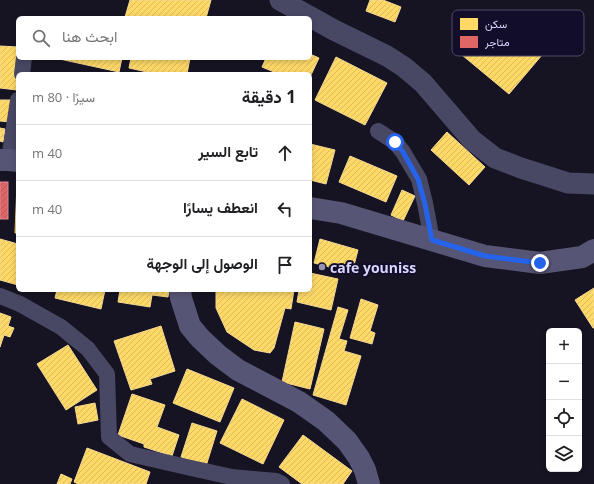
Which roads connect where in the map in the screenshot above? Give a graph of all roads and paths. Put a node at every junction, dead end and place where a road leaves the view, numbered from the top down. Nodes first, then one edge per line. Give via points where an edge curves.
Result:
1 (280, 0) edge
2 (309, 16) edge
3 (312, 18) edge
4 (24, 60) edge
5 (22, 72) edge
6 (16, 113) edge
7 (378, 130) dead end
8 (9, 160) edge
9 (594, 184) edge
10 (312, 208) edge
11 (432, 240) junction
12 (594, 250) edge
13 (180, 292) edge
14 (0, 296) edge
15 (282, 484) edge
16 (368, 484) edge

1 - 2 street
3 - 9 street via 404,67 423,83 472,140 495,158 568,183
4 - 5 street
6 - 8 street
7 - 11 street via 395,142 418,179
10 - 11 main road via 341,213
11 - 12 main road via 485,256 540,263 582,257
13 - 16 main road via 190,326 200,338 238,370 299,402 326,421 347,441 365,470
14 - 15 street via 61,327 88,349 107,374 109,436 130,454

